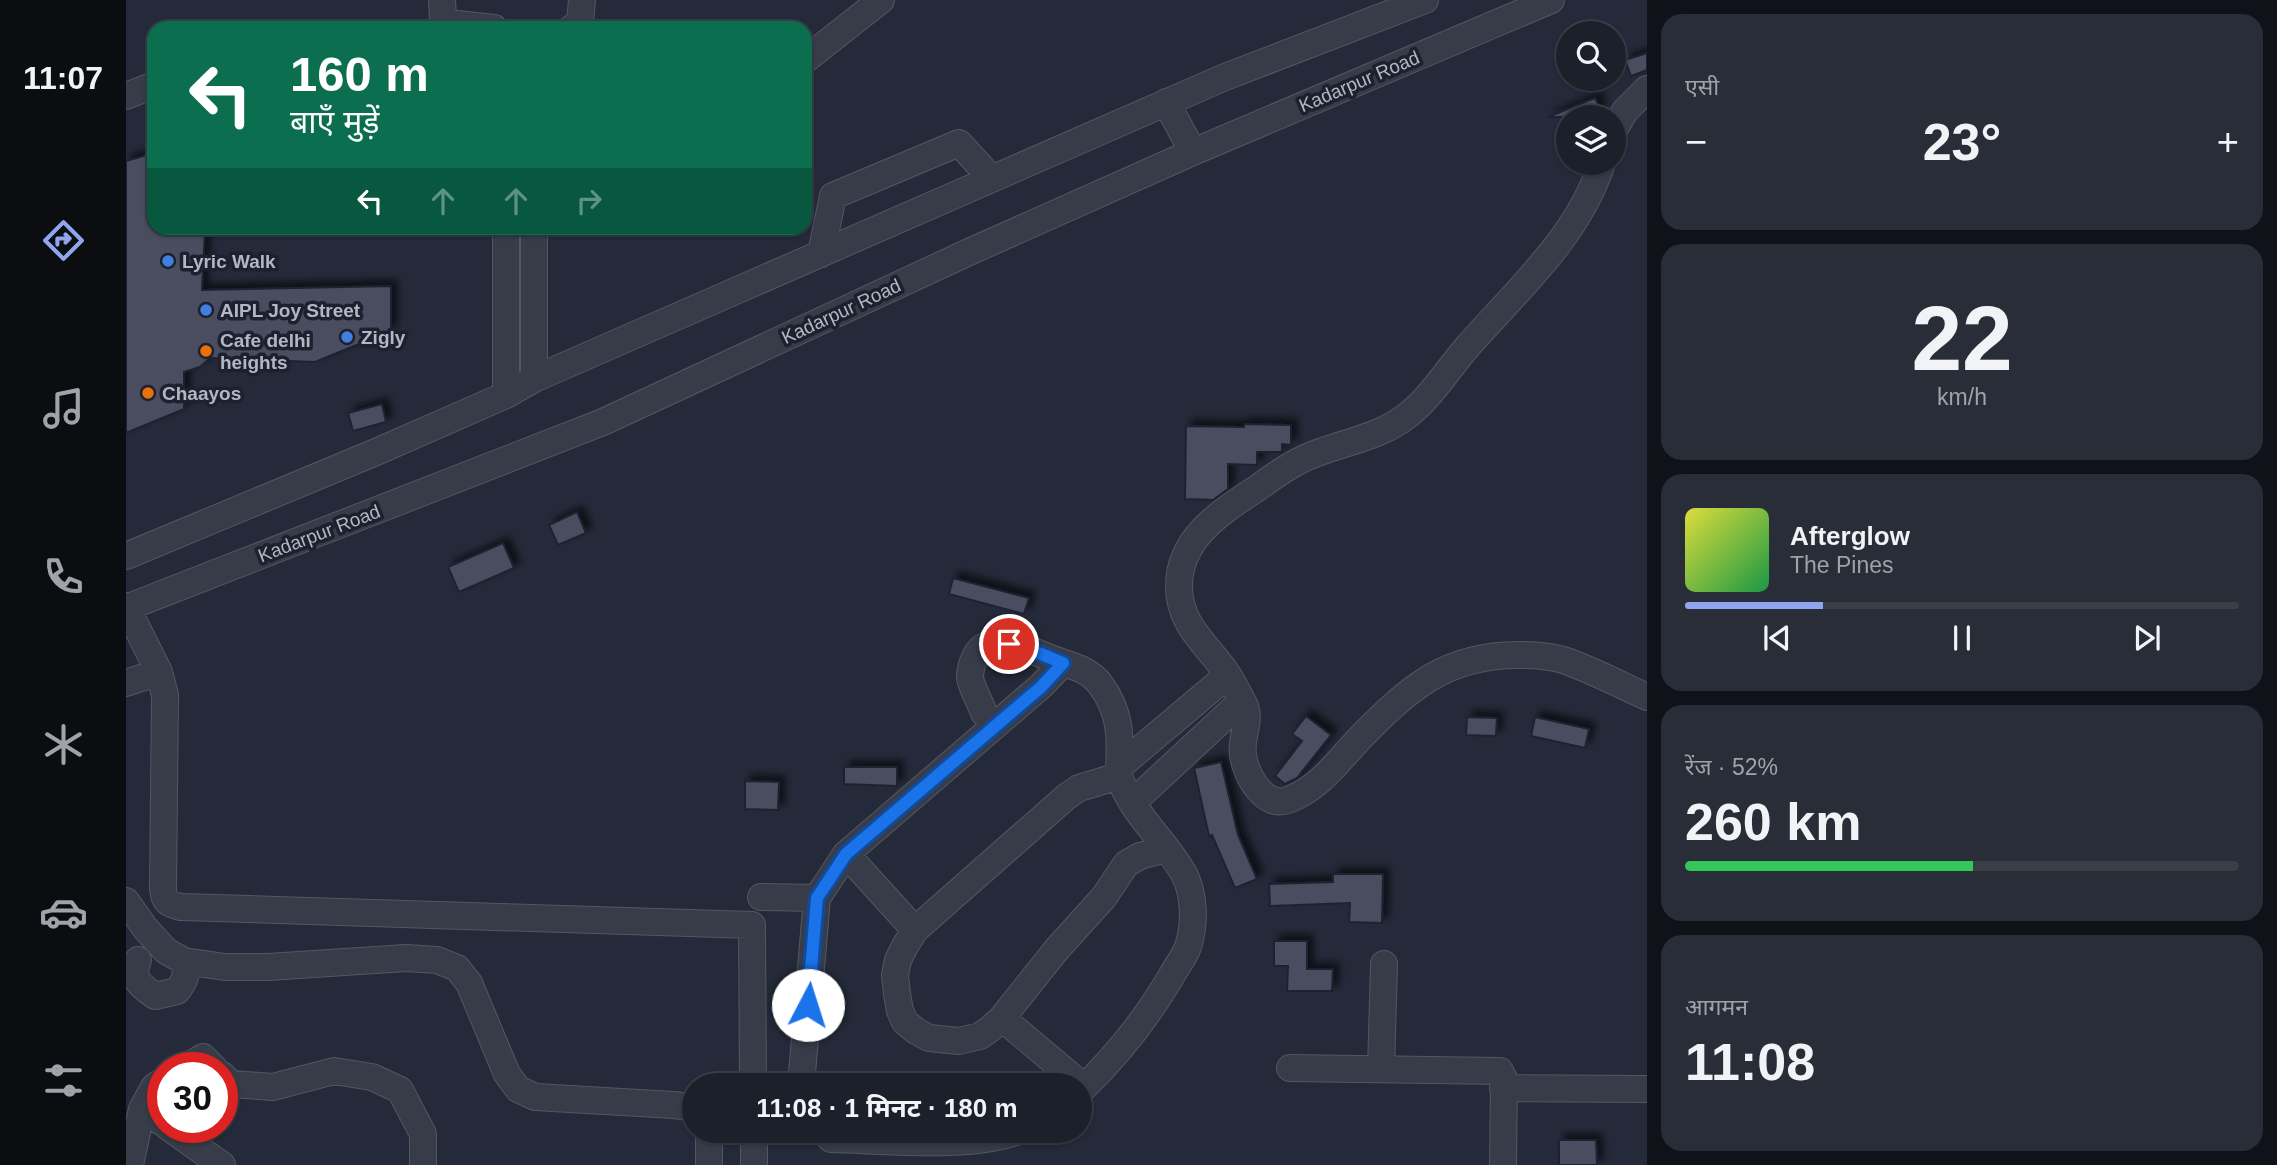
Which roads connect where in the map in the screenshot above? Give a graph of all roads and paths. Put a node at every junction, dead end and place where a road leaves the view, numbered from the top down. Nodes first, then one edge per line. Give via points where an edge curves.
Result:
1 (442, 0) edge
2 (582, 0) edge
3 (881, 0) edge
4 (1425, 0) edge
5 (1551, 0) edge
6 (445, 21) edge
7 (580, 21) edge
8 (812, 54) edge
9 (147, 88) edge
10 (1647, 89) edge
11 (126, 96) edge
12 (1166, 103) junction
13 (1626, 110) edge
14 (1193, 152) junction
15 (1597, 175) edge
16 (992, 179) junction
17 (506, 235) edge
18 (534, 235) edge
19 (821, 254) junction
20 (506, 297) junction
21 (534, 297) junction
22 (534, 379) junction
23 (506, 394) junction
24 (126, 556) edge
25 (126, 607) edge
26 (1063, 663) junction
27 (159, 672) junction
28 (1228, 675) junction
29 (126, 683) edge
30 (1647, 697) edge
31 (1242, 701) junction
32 (984, 713) dead end
33 (1120, 771) junction
34 (1132, 803) junction
35 (1166, 849) junction
36 (846, 854) junction
37 (761, 897) dead end
38 (817, 898) junction
39 (126, 901) edge
40 (915, 930) junction
41 (175, 956) junction
42 (132, 961) edge
43 (1384, 964) dead end
44 (1002, 1018) junction
45 (1290, 1068) dead end
46 (1381, 1069) junction
47 (753, 1073) edge
48 (802, 1073) edge
49 (1064, 1073) edge
50 (1092, 1080) edge
51 (238, 1084) edge
52 (1503, 1088) junction
53 (1647, 1089) edge
54 (682, 1106) edge
55 (147, 1127) edge
56 (191, 1143) edge
57 (709, 1143) edge
58 (754, 1143) edge
59 (130, 1165) edge
60 (222, 1165) edge
61 (422, 1165) edge
62 (709, 1165) edge
63 (754, 1165) edge
64 (1503, 1165) edge

1 - 6 street
2 - 7 street
3 - 8 street
4 - 12 street
5 - 14 street, Kadarpur Road
9 - 11 street
10 - 13 street
12 - 14 street
12 - 16 street
14 - 25 street, Kadarpur Road via 603,422
15 - 28 street via 1558,246 1422,402 1390,427 1288,467 1215,517 1198,535 1181,565 1182,612
16 - 19 street
16 - 19 street via 959,143 833,196
17 - 20 street
18 - 21 street
19 - 22 street
20 - 21 street
20 - 23 street
21 - 22 street
22 - 23 street
23 - 24 street
25 - 27 street
26 - 32 street via 1024,647 995,642 985,645 972,664 970,678
26 - 33 street via 1100,683 1115,710 1121,735
26 - 36 street
27 - 29 street
27 - 47 street via 165,695 163,889 169,905 752,925
28 - 31 street
28 - 33 street
30 - 31 street via 1566,661 1531,655 1465,661 1429,677 1376,722 1325,778 1285,802 1266,798 1248,772 1242,741 1247,711
31 - 34 street
33 - 34 street
33 - 40 street via 1066,797
34 - 35 street
35 - 44 street via 1126,864 1104,897
35 - 50 street via 1189,886 1192,921 1186,950 1131,1036
36 - 38 street
36 - 40 street
37 - 38 street
38 - 48 street
39 - 41 street via 145,928
40 - 44 street via 895,975 905,1022 929,1038 958,1041 980,1035
41 - 42 street via 154,948
41 - 42 street via 187,969 185,982 177,992 155,996 139,985
41 - 54 street via 225,967 437,960 457,968 469,983 507,1074 518,1089 535,1097
43 - 46 street
44 - 49 street
45 - 46 street
46 - 52 street via 1496,1070 1503,1075
51 - 61 street via 273,1087 334,1071 372,1077 400,1090 422,1134
52 - 53 street
52 - 64 street
55 - 59 street
56 - 60 street
57 - 62 street
58 - 63 street

